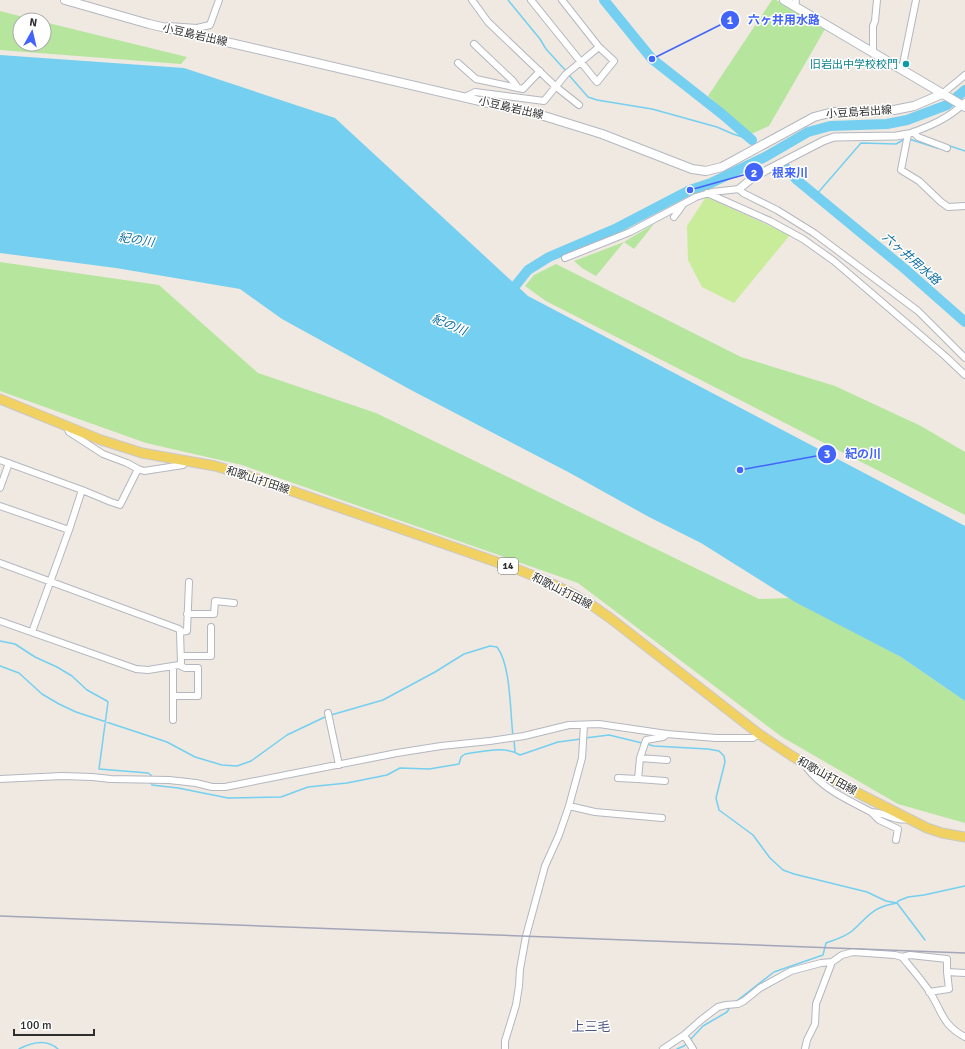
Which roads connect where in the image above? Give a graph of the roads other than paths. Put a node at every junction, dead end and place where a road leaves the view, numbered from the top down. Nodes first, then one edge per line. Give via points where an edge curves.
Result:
1 (65, 0) edge
2 (219, 0) edge
3 (472, 0) edge
4 (531, 0) edge
5 (562, 0) edge
6 (784, 0) edge
7 (877, 0) edge
8 (916, 0) edge
9 (796, 3) edge
10 (149, 24) junction
11 (474, 44) dead end
12 (599, 47) junction
13 (873, 52) junction
14 (580, 62) junction
15 (458, 63) dead end
16 (902, 69) junction
17 (540, 71) junction
18 (965, 75) edge
19 (556, 86) junction
20 (518, 88) junction
21 (945, 95) junction
22 (465, 98) junction
23 (963, 104) edge
24 (579, 105) dead end
25 (910, 133) junction
26 (948, 148) dead end
27 (740, 189) junction
28 (707, 193) junction
29 (683, 205) junction
30 (965, 206) edge
31 (674, 217) dead end
32 (564, 258) dead end
33 (965, 358) edge
34 (965, 375) edge
35 (0, 399) edge
36 (69, 427) junction
37 (0, 460) edge
38 (185, 462) junction
39 (9, 463) junction
40 (138, 469) junction
41 (0, 488) edge
42 (82, 490) junction
43 (0, 506) edge
44 (68, 530) junction
45 (0, 563) edge
46 (50, 581) junction
47 (189, 582) dead end
48 (234, 603) dead end
49 (187, 614) junction
50 (0, 621) edge
51 (211, 627) dead end
52 (32, 632) junction
53 (180, 632) junction
54 (181, 656) junction
55 (176, 666) junction
56 (173, 696) junction
57 (328, 713) dead end
58 (173, 720) dead end
59 (584, 728) junction
60 (667, 734) junction
61 (759, 734) junction
62 (640, 758) junction
63 (667, 760) dead end
64 (339, 765) junction
65 (807, 765) junction
66 (618, 778) dead end
67 (0, 779) edge
68 (638, 779) junction
69 (665, 781) dead end
70 (569, 806) junction
71 (871, 812) junction
72 (662, 818) dead end
73 (909, 819) junction
74 (965, 837) edge
75 (896, 840) dead end
76 (902, 957) junction
77 (832, 962) junction
78 (947, 972) junction
79 (965, 974) edge
80 (929, 992) junction
81 (684, 1035) junction
82 (965, 1037) edge
83 (506, 1049) edge
84 (663, 1049) edge
85 (693, 1049) edge
86 (805, 1049) edge

1 - 10 main road, 小豆島岩出線
2 - 10 street via 210,25 197,28
3 - 17 street via 488,22
4 - 14 street
5 - 12 street
6 - 9 main road
7 - 13 street
8 - 16 street
9 - 13 main road
10 - 22 main road, 小豆島岩出線
11 - 20 street
12 - 14 street
12 - 14 street via 614,61 597,82
13 - 16 main road
14 - 19 street
15 - 20 street via 476,79
16 - 21 main road
17 - 19 street
17 - 20 street via 523,89
18 - 21 street
19 - 22 street via 544,101 475,92
19 - 24 street
21 - 22 main road, 小豆島岩出線 via 894,110 833,112 814,117 722,167 706,171 692,169 602,134 544,116
21 - 23 main road
23 - 25 street via 928,127
25 - 26 street
25 - 27 street via 896,136 834,137 765,171
25 - 30 street via 901,170 919,181 948,207
27 - 28 street
27 - 33 street via 804,226 861,268 918,311
28 - 29 street
28 - 34 street via 770,221 803,240 834,262
29 - 31 street
29 - 32 street via 630,232
35 - 36 main road, 和歌山打田線 / 14
36 - 38 main road, 和歌山打田線 / 14 via 142,453
36 - 40 street via 69,432 103,454
37 - 39 street
38 - 40 street via 183,465 144,471
38 - 61 main road, 和歌山打田線 / 14 via 215,466 243,474 546,580 610,618
39 - 41 street
39 - 42 street
40 - 42 street via 120,505
42 - 44 street
43 - 44 street
44 - 46 street
45 - 46 street
46 - 52 street
46 - 53 street via 179,629
47 - 49 street
48 - 49 street via 215,601 214,614
49 - 53 street via 187,631
50 - 52 street
51 - 54 street via 211,656
52 - 55 street via 136,669
53 - 54 street
54 - 55 street via 181,663
55 - 56 street
55 - 56 street via 198,668 198,696
56 - 58 street
57 - 64 street
59 - 60 street via 599,724
59 - 64 street via 569,725 524,736 441,746
59 - 70 street via 582,758
60 - 61 street via 716,738 753,738
60 - 62 street via 646,740
61 - 65 main road, 和歌山打田線 / 14
62 - 63 street
62 - 68 street
64 - 67 street via 225,787 169,780 111,780 92,777
65 - 71 street via 811,773 834,792
65 - 73 main road, 和歌山打田線 / 14
66 - 68 street
68 - 69 street
70 - 72 street via 595,812
70 - 83 street via 545,866 531,914 516,1005 505,1041
71 - 73 street via 902,820
71 - 75 street via 879,820 898,829
73 - 74 main road, 和歌山打田線 / 14 via 942,833
76 - 77 street via 853,952 842,955
76 - 78 street via 910,955 947,959
76 - 80 street
77 - 81 street via 791,971 738,1004 718,1007
77 - 86 street via 816,1004 815,1024
78 - 79 street
78 - 80 street via 950,989
80 - 82 street via 947,1023
81 - 84 street
81 - 85 street

